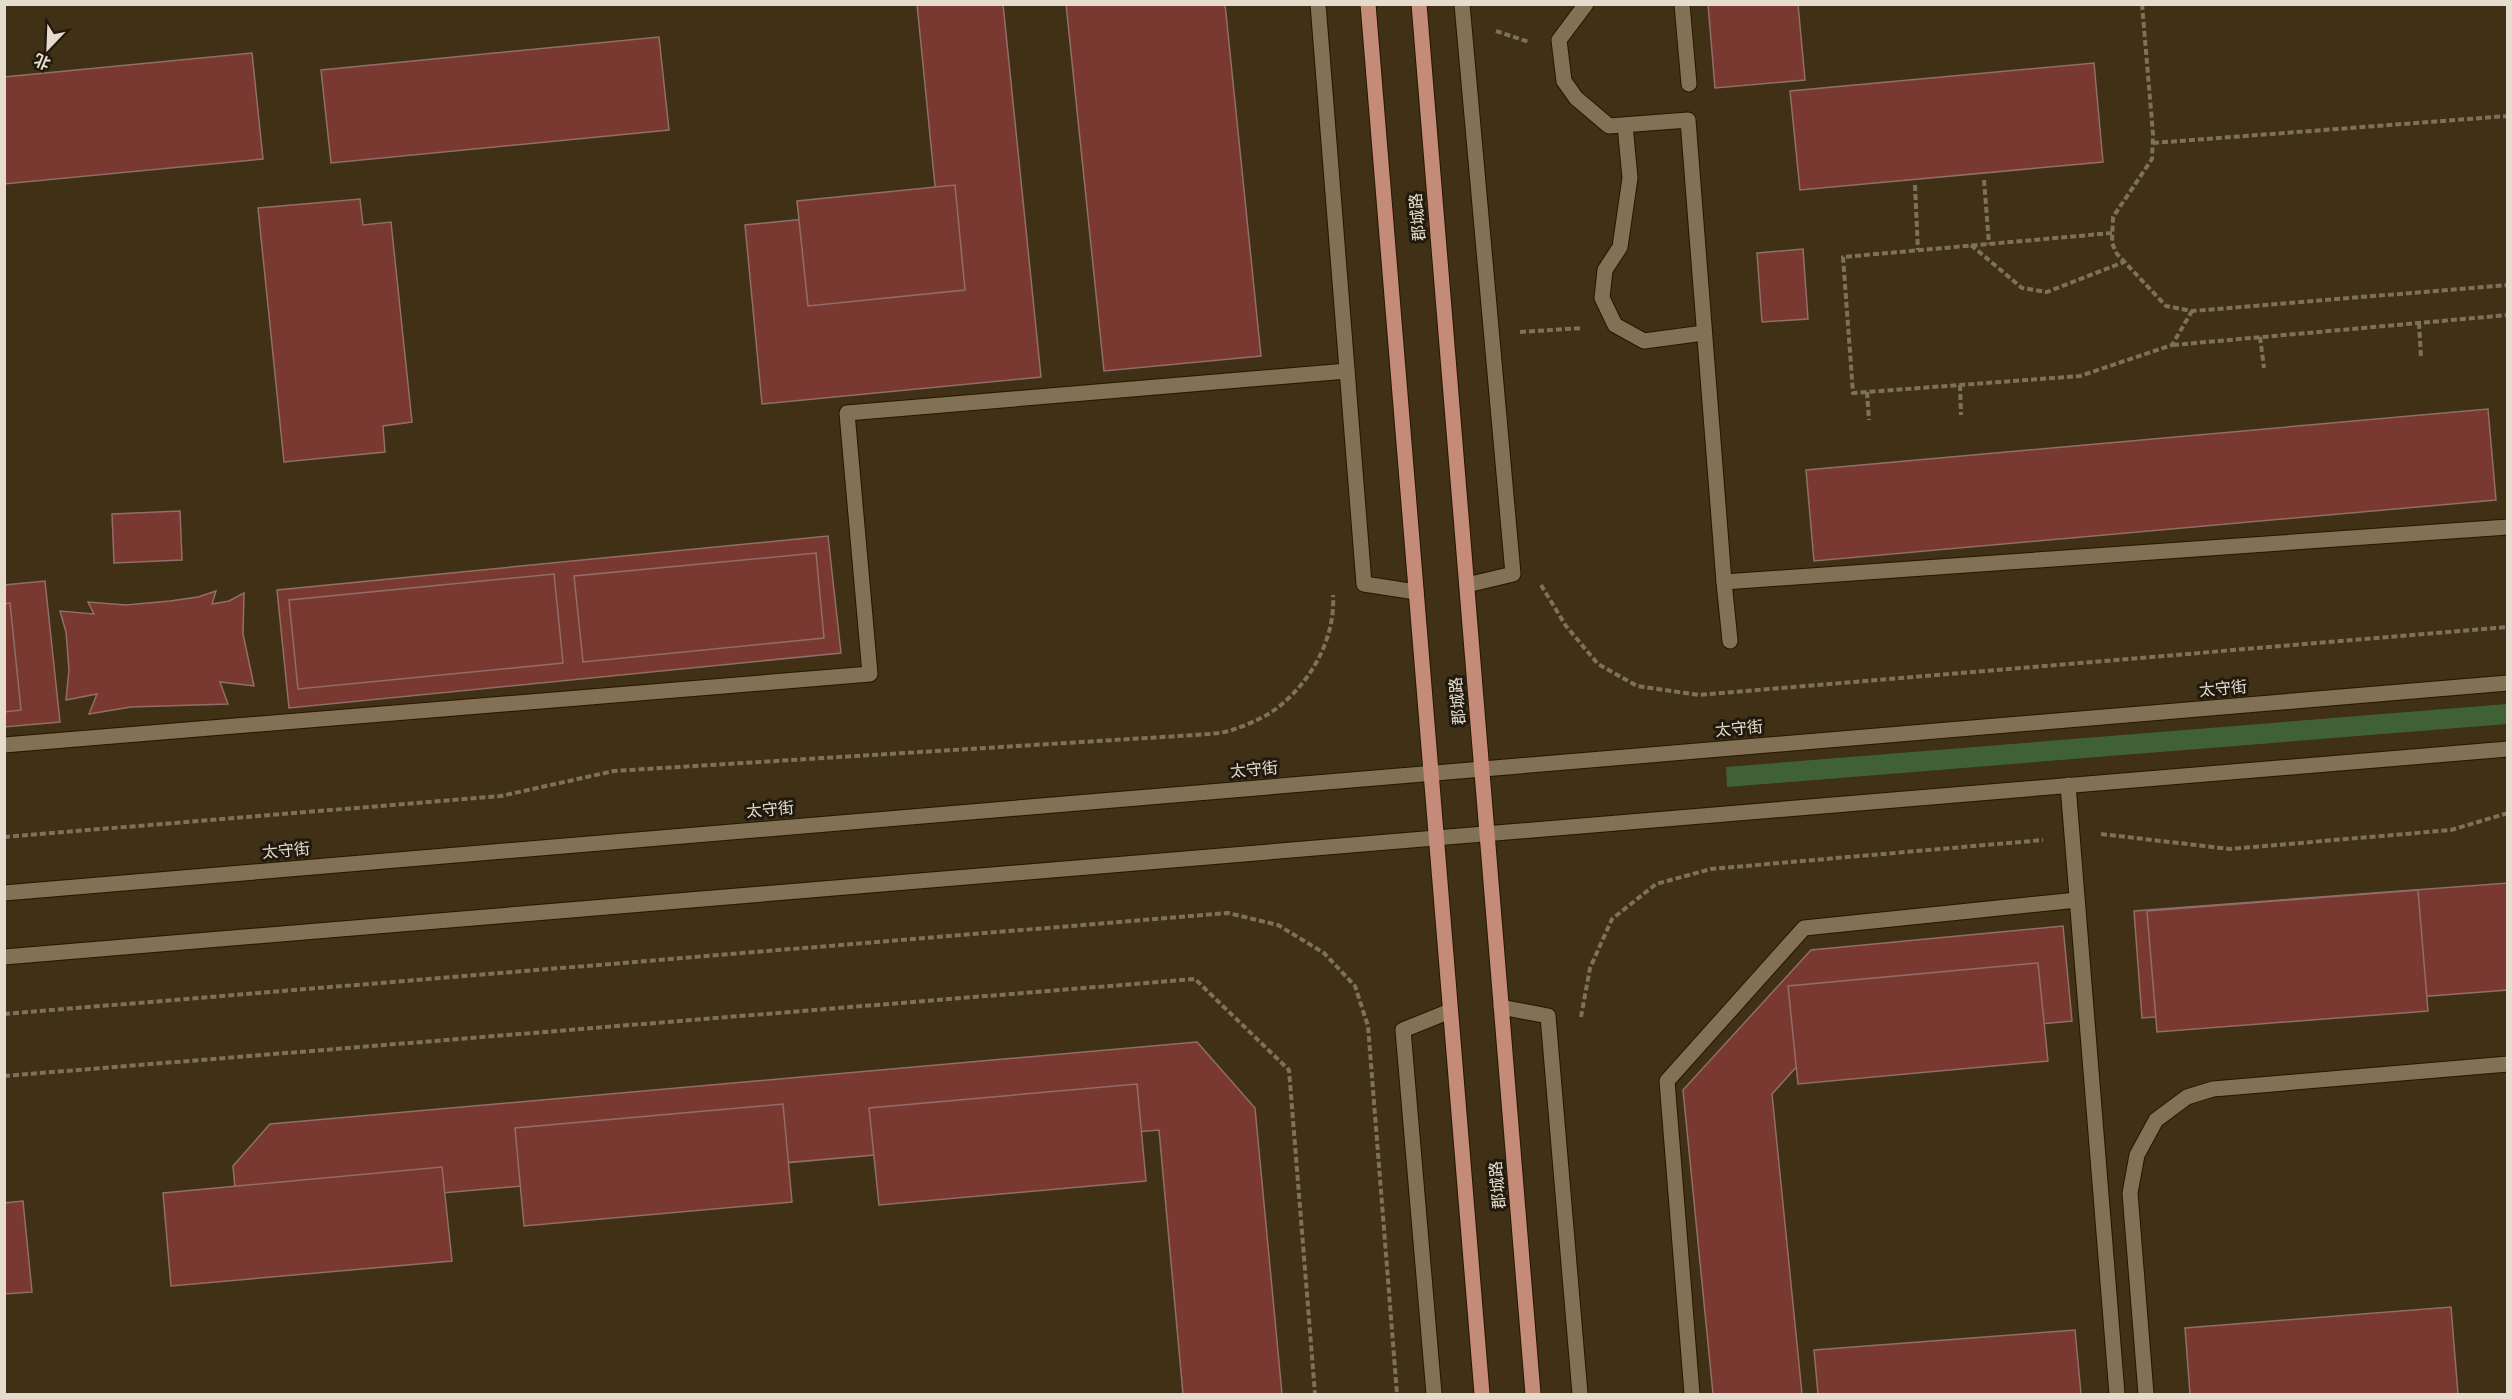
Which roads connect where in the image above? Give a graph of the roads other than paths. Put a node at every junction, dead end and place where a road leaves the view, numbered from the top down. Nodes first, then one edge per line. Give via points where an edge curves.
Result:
1 (1318, 4) edge
2 (1368, 4) edge
3 (1419, 4) edge
4 (1462, 4) edge
5 (1586, 4) edge
6 (1682, 4) edge
7 (1689, 84) dead end
8 (1625, 125) junction
9 (1704, 333) junction
10 (1347, 371) junction
11 (2508, 527) edge
12 (1724, 582) junction
13 (1467, 585) junction
14 (1416, 592) junction
15 (1730, 641) dead end
16 (2508, 683) edge
17 (4, 745) edge
18 (2508, 749) edge
19 (1482, 769) junction
20 (1431, 773) junction
21 (2068, 785) junction
22 (1487, 834) junction
23 (1436, 838) junction
24 (4, 893) edge
25 (2077, 900) junction
26 (4, 957) edge
27 (1502, 1007) junction
28 (1450, 1011) junction
29 (2508, 1064) edge
30 (1434, 1395) edge
31 (1482, 1395) edge
32 (1533, 1395) edge
33 (1580, 1395) edge
34 (1692, 1395) edge
35 (2117, 1395) edge
36 (2146, 1395) edge

1 - 10 street
2 - 14 main road, 郡城路
3 - 13 main road, 郡城路
4 - 13 street via 1513,574
5 - 8 street via 1559,40 1564,81 1576,99 1609,126
6 - 7 street
8 - 9 street via 1688,120
8 - 9 street via 1630,178 1620,247 1605,270 1602,298 1615,325 1644,341
9 - 12 street
10 - 14 street via 1364,584
10 - 17 street via 847,413 870,674
11 - 12 street
12 - 15 street
13 - 19 main road, 郡城路
14 - 20 main road, 郡城路
16 - 19 street, 太守街
18 - 21 street
19 - 20 street, 太守街
19 - 22 main road, 郡城路
20 - 23 main road, 郡城路
20 - 24 street, 太守街
21 - 22 street
21 - 25 street
22 - 23 street
22 - 27 main road, 郡城路
23 - 26 street
23 - 28 main road, 郡城路
25 - 34 street via 1804,928 1667,1081
25 - 35 street
27 - 32 main road, 郡城路
27 - 33 street via 1548,1017
28 - 30 street via 1403,1030
28 - 31 main road, 郡城路
29 - 36 street via 2213,1089 2187,1097 2156,1120 2138,1155 2130,1194

